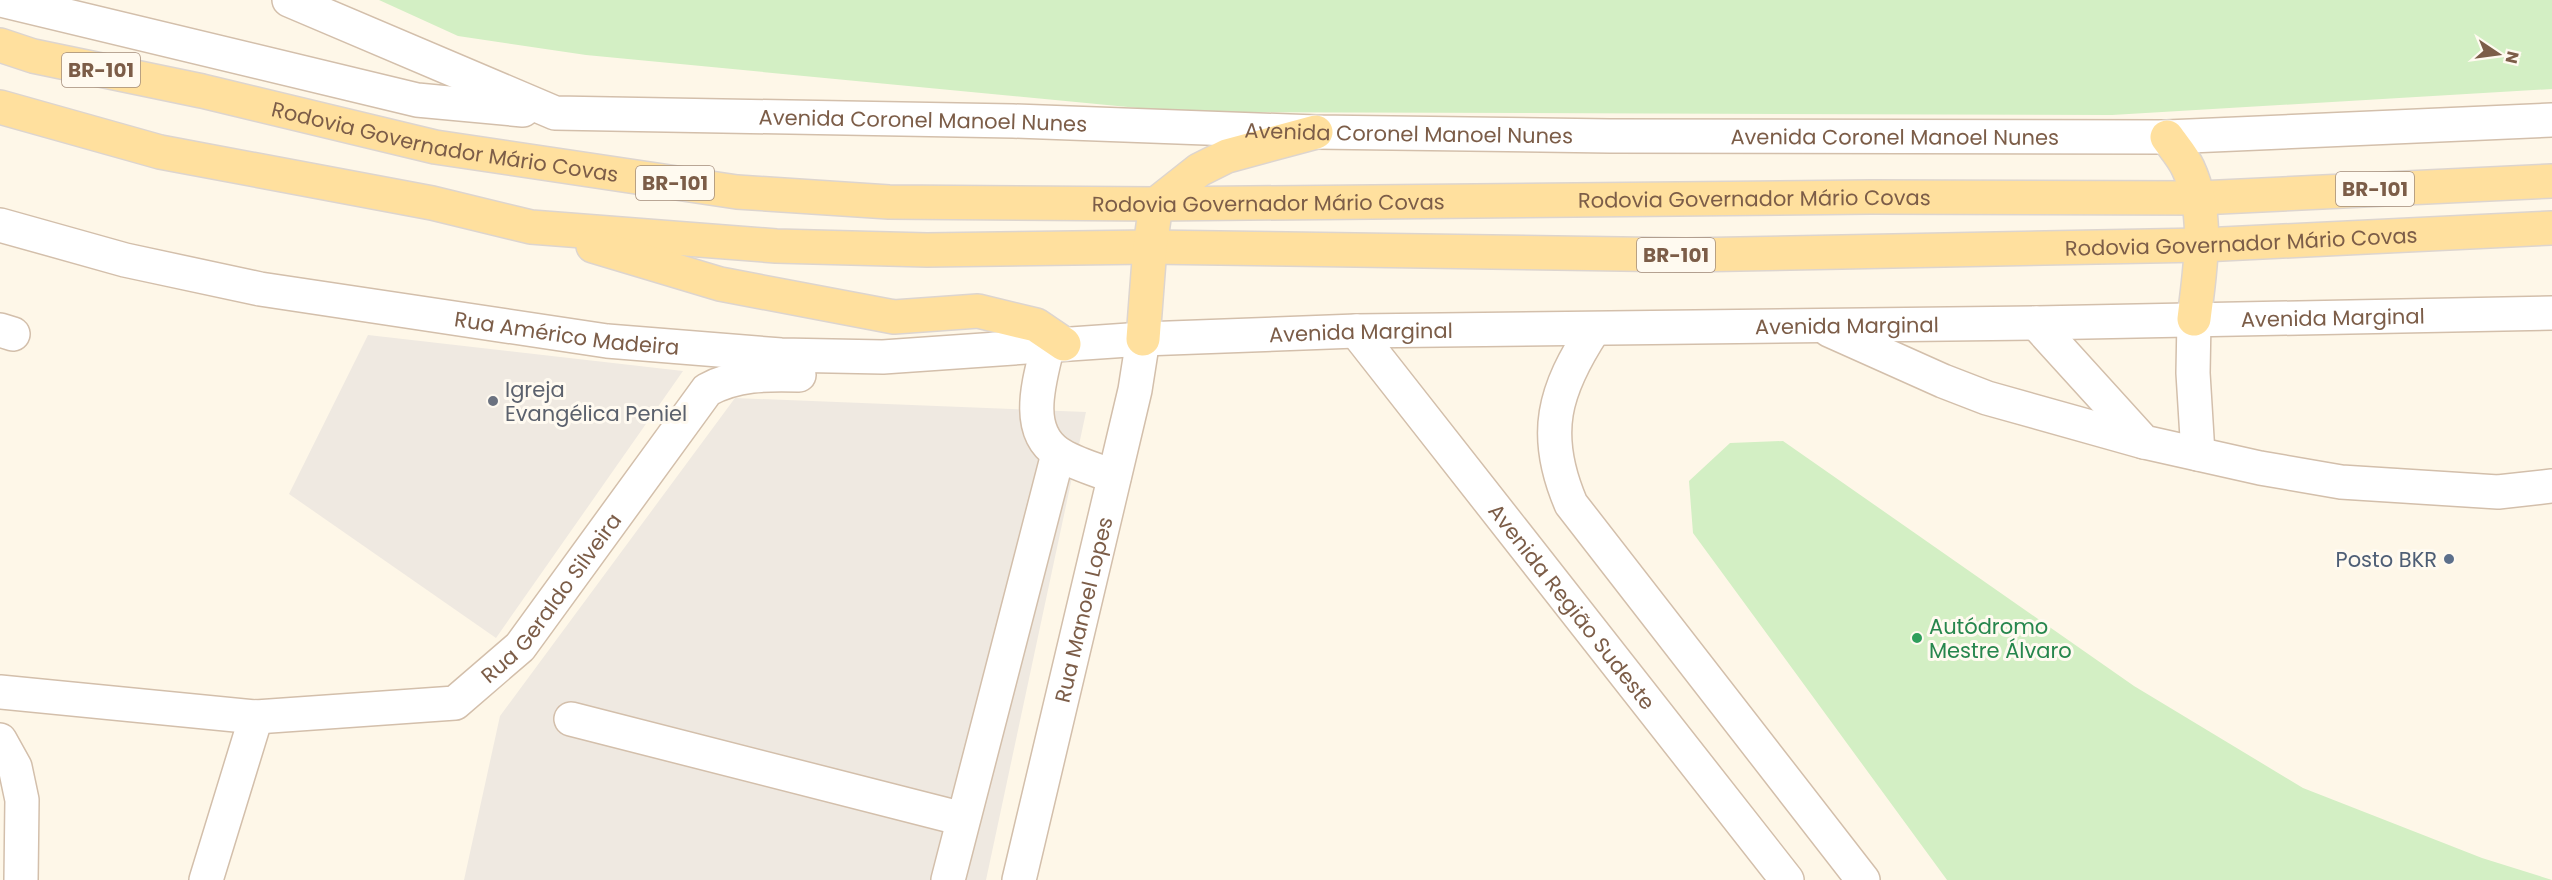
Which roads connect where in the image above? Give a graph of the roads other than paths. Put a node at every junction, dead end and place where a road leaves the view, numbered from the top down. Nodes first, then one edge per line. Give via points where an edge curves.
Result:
1 (1, 0) edge
2 (289, 0) edge
3 (0, 45) edge
4 (0, 107) edge
5 (555, 113) junction
6 (2552, 120) edge
7 (1316, 132) junction
8 (2167, 137) junction
9 (2552, 181) edge
10 (2199, 198) junction
11 (1156, 204) junction
12 (0, 225) edge
13 (531, 227) junction
14 (2552, 228) edge
15 (2202, 245) junction
16 (1150, 247) junction
17 (2552, 313) edge
18 (2194, 319) junction
19 (2036, 323) junction
20 (1819, 326) junction
21 (1594, 329) junction
22 (1356, 331) junction
23 (1143, 339) junction
24 (1050, 345) junction
25 (2144, 442) junction
26 (1058, 454) junction
27 (2198, 454) junction
28 (1114, 477) junction
29 (2552, 486) edge
30 (0, 692) edge
31 (256, 717) junction
32 (570, 719) dead end
33 (0, 740) edge
34 (963, 819) junction
35 (21, 880) edge
36 (206, 880) edge
37 (948, 880) edge
38 (1018, 880) edge
39 (1787, 880) edge
40 (1863, 880) edge

1 - 5 street via 417,100
2 - 5 street, Avenida Coronel Manoel Nunes
3 - 11 main road, Rodovia Governador Mário Covas / BR-101 via 33,56 202,91 435,147 737,192 889,202
4 - 13 main road, Rodovia Governador Mário Covas / BR-101 via 160,152 432,203
5 - 7 street, Avenida Coronel Manoel Nunes via 1002,121
6 - 8 street, Avenida Coronel Manoel Nunes
7 - 8 street, Avenida Coronel Manoel Nunes
7 - 11 main road via 1227,156 1199,170
8 - 10 main road via 2188,166
9 - 10 main road, Rodovia Governador Mário Covas / BR-101
10 - 11 main road, Rodovia Governador Mário Covas / BR-101
10 - 15 main road
11 - 16 main road
12 - 24 street, Rua Américo Madeira via 125,260 260,289 607,341 781,355 883,357
13 - 16 main road, Rodovia Governador Mário Covas / BR-101 via 776,246 915,250
13 - 24 main road via 720,284 894,317 978,311 1036,325
14 - 15 main road, Rodovia Governador Mário Covas / BR-101
15 - 16 main road, Rodovia Governador Mário Covas / BR-101 via 1686,255
15 - 18 main road
16 - 23 main road
17 - 18 street, Avenida Marginal
18 - 19 street, Avenida Marginal
18 - 27 street
19 - 20 street, Avenida Marginal
19 - 25 street
20 - 21 street, Avenida Marginal
20 - 25 street via 1987,398
21 - 22 street, Avenida Marginal
21 - 40 street via 1563,383 1554,421 1555,455 1571,504
22 - 23 street, Avenida Marginal
22 - 39 street, Avenida Região Sudeste
23 - 24 street, Rua Américo Madeira
23 - 28 street, Rua Manoel Lopes
24 - 26 street via 1040,379 1037,424 1041,439
24 - 31 street, Rua Geraldo Silveira via 1011,363 976,371 770,374 722,382 707,390 520,647 455,704
25 - 27 street
26 - 28 street
26 - 34 street
27 - 29 street via 2341,482 2498,492
28 - 38 street, Rua Manoel Lopes
30 - 31 street, Rua Geraldo Silveira
31 - 36 street
32 - 34 street
33 - 35 street via 15,767 22,800
34 - 37 street

